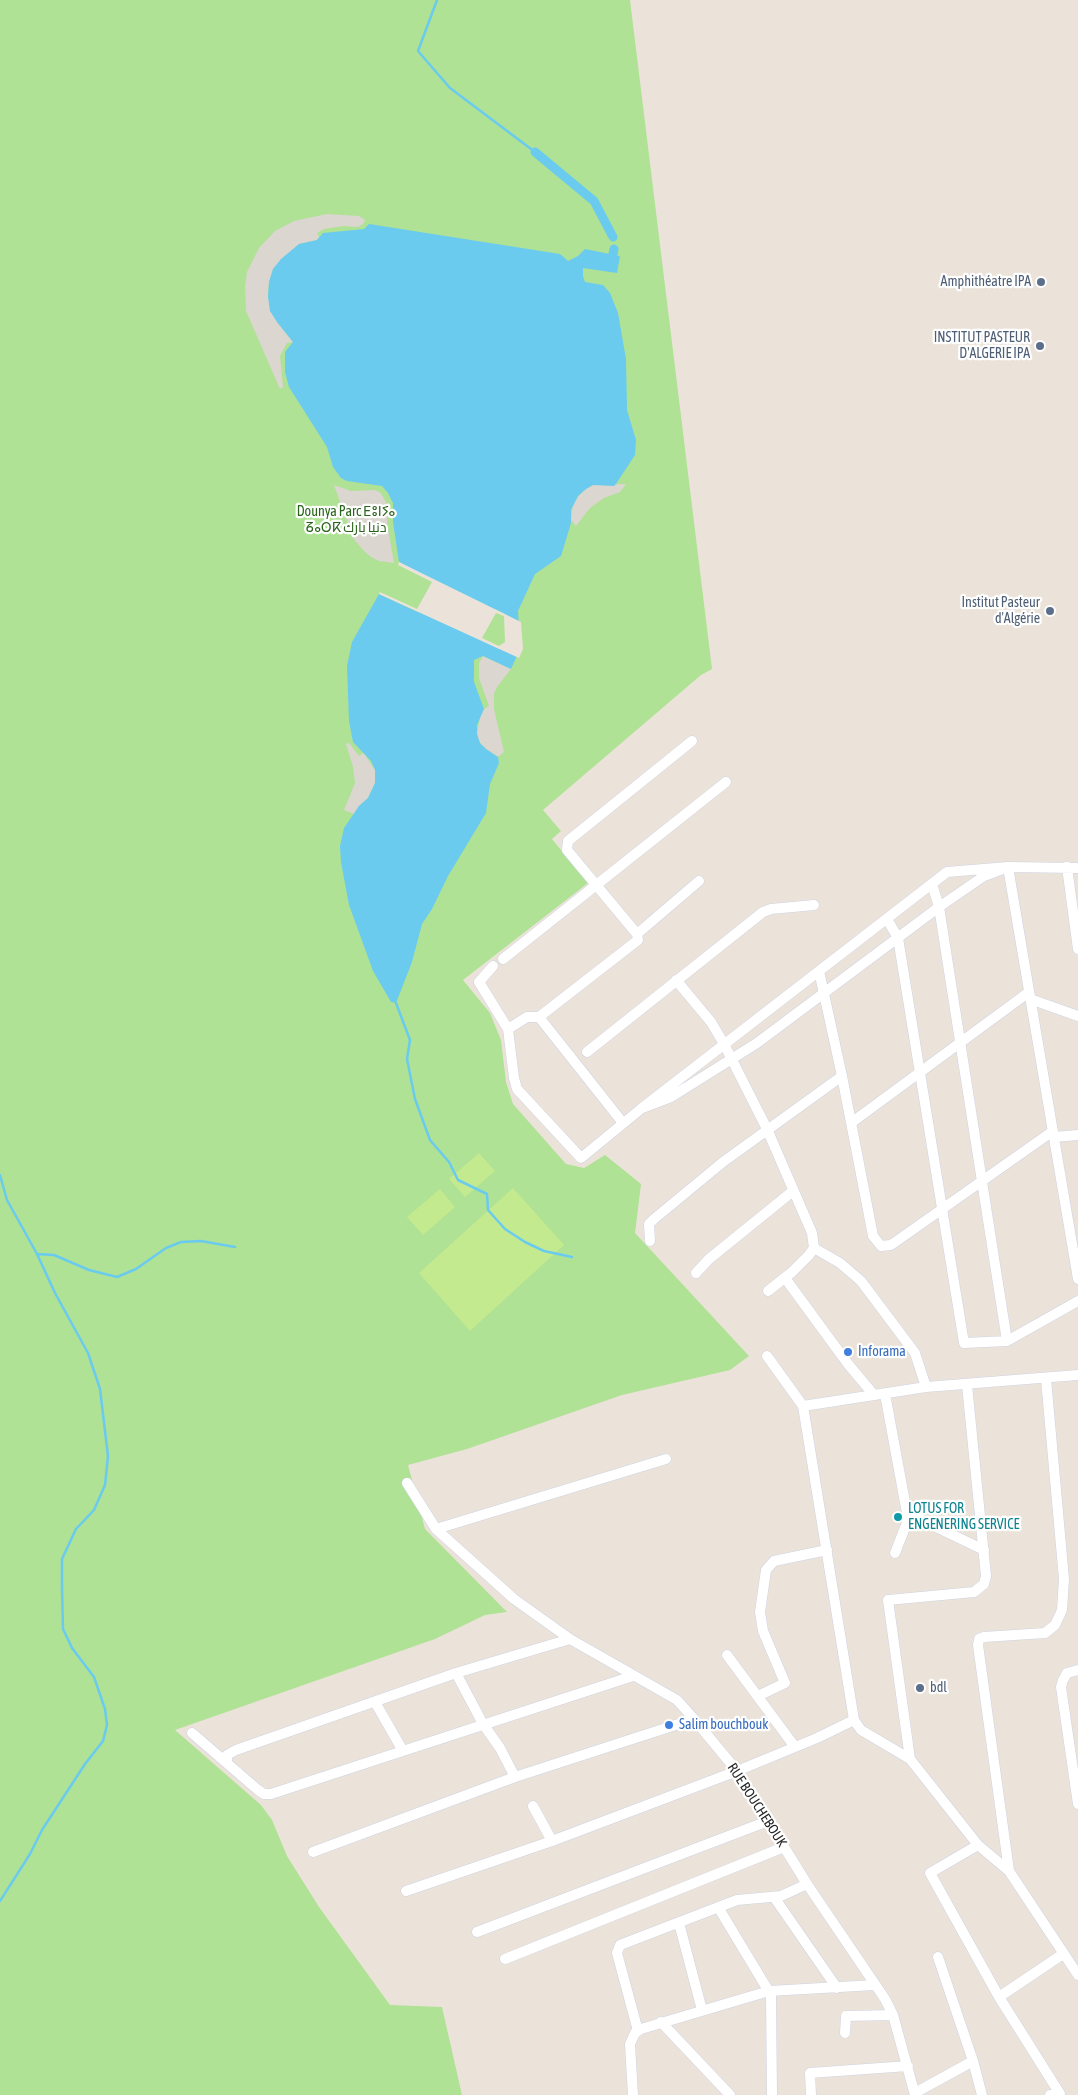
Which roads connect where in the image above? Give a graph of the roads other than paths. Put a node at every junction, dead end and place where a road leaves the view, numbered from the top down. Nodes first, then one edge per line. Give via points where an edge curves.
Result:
1 (692, 741) dead end
2 (726, 782) dead end
3 (1008, 867) junction
4 (1073, 868) edge
5 (699, 881) dead end
6 (932, 884) junction
7 (596, 885) junction
8 (814, 905) dead end
9 (939, 907) junction
10 (887, 920) junction
11 (637, 934) junction
12 (898, 938) junction
13 (1078, 949) edge
14 (503, 959) dead end
15 (493, 966) dead end
16 (819, 971) junction
17 (676, 980) junction
18 (824, 994) junction
19 (1029, 996) junction
20 (1078, 1016) edge
21 (539, 1017) junction
22 (508, 1028) junction
23 (959, 1042) junction
24 (724, 1044) junction
25 (587, 1052) dead end
26 (730, 1059) junction
27 (920, 1072) junction
28 (842, 1076) junction
29 (642, 1108) junction
30 (850, 1123) junction
31 (623, 1124) junction
32 (767, 1129) junction
33 (1053, 1134) junction
34 (1078, 1135) edge
35 (981, 1180) junction
36 (792, 1190) junction
37 (942, 1209) junction
38 (650, 1241) dead end
39 (814, 1248) junction
40 (696, 1272) dead end
41 (785, 1278) junction
42 (1078, 1279) edge
43 (768, 1291) dead end
44 (1078, 1301) edge
45 (1007, 1341) junction
46 (767, 1356) dead end
47 (1078, 1375) edge
48 (1046, 1379) junction
49 (967, 1385) junction
50 (926, 1388) junction
51 (885, 1394) junction
52 (874, 1395) junction
53 (802, 1406) junction
54 (666, 1459) dead end
55 (407, 1483) dead end
56 (910, 1515) junction
57 (436, 1529) junction
58 (827, 1550) junction
59 (984, 1550) junction
60 (895, 1553) dead end
61 (570, 1640) junction
62 (727, 1656) dead end
63 (1078, 1670) edge
64 (456, 1673) junction
65 (633, 1676) junction
66 (758, 1696) junction
67 (375, 1702) junction
68 (694, 1719) junction
69 (854, 1720) junction
70 (483, 1724) junction
71 (192, 1734) dead end
72 (795, 1747) junction
73 (403, 1751) junction
74 (910, 1759) junction
75 (227, 1763) junction
76 (737, 1771) junction
77 (514, 1777) junction
78 (1078, 1804) edge
79 (533, 1806) dead end
80 (768, 1822) junction
81 (552, 1841) junction
82 (978, 1845) junction
83 (784, 1847) junction
84 (313, 1852) dead end
85 (1009, 1871) junction
86 (807, 1884) junction
87 (406, 1891) dead end
88 (774, 1897) junction
89 (718, 1907) junction
90 (679, 1923) junction
91 (477, 1932) dead end
92 (1063, 1954) junction
93 (938, 1957) dead end
94 (506, 1959) dead end
95 (1078, 1975) edge
96 (875, 1985) junction
97 (837, 1988) junction
98 (769, 1991) junction
99 (999, 1998) junction
100 (702, 2010) junction
101 (893, 2015) junction
102 (661, 2022) junction
103 (638, 2030) junction
104 (845, 2033) dead end
105 (973, 2062) junction
106 (908, 2066) junction
107 (915, 2094) edge
108 (633, 2095) edge
109 (730, 2095) edge
110 (772, 2095) edge
111 (811, 2095) edge
112 (982, 2095) edge
113 (1050, 2095) edge

1 - 7 street via 568,841 567,850
2 - 7 street
3 - 4 street
3 - 6 street via 947,872
3 - 9 street via 984,876
3 - 19 street
4 - 13 street
5 - 11 street
6 - 9 street
6 - 10 street
7 - 11 street
7 - 14 street
8 - 17 street via 763,912
9 - 12 street
9 - 23 street
10 - 12 street
10 - 16 street
11 - 21 street via 638,940
12 - 18 street
12 - 27 street
15 - 22 street via 479,982
16 - 18 street
16 - 24 street
17 - 24 street
17 - 25 street
18 - 26 street
18 - 28 street
19 - 20 street
19 - 23 street
19 - 33 street
21 - 22 street via 527,1017
21 - 31 street
22 - 31 street via 517,1089 578,1157 584,1157
23 - 27 street
23 - 35 street
24 - 26 street
24 - 29 street
26 - 29 street via 671,1097
26 - 32 street
27 - 30 street
27 - 37 street
28 - 30 street
28 - 32 street
29 - 31 street
30 - 37 street via 872,1236 876,1242 881,1246 892,1245
32 - 36 street
32 - 38 street via 654,1219 649,1224
33 - 34 street
33 - 35 street
33 - 42 street
35 - 37 street
35 - 45 street
36 - 39 street via 812,1233
36 - 40 street
37 - 45 street via 964,1343
39 - 41 street
39 - 50 street via 840,1263 861,1281 914,1353
41 - 43 street
41 - 52 street
44 - 45 street
46 - 53 street
47 - 48 street
48 - 49 street
48 - 85 street via 1064,1579 1062,1610 1055,1625 1045,1633 984,1637 979,1639 978,1645
49 - 50 street
49 - 59 street
50 - 51 street
51 - 52 street
51 - 56 street via 907,1514
52 - 53 street
53 - 58 street
54 - 57 street
55 - 57 street, RUE BOUCHEBOUK
56 - 59 street
56 - 60 street
57 - 61 street, RUE BOUCHEBOUK via 514,1599
58 - 66 street via 774,1561 766,1570 760,1612 763,1631 785,1683
58 - 69 street
59 - 74 street via 986,1576 984,1584 974,1592 888,1600
61 - 64 street
61 - 65 street, RUE BOUCHEBOUK
62 - 66 street
63 - 78 street via 1067,1674 1061,1687
64 - 67 street
64 - 70 street
65 - 68 street, RUE BOUCHEBOUK via 677,1700
65 - 70 street
66 - 72 street
67 - 73 street
67 - 75 street via 236,1750 228,1755
68 - 76 street, RUE BOUCHEBOUK
68 - 77 street
69 - 72 street
69 - 74 street via 861,1730
70 - 73 street
70 - 77 street via 500,1748
71 - 75 street
72 - 76 street
73 - 75 street via 271,1794 258,1790
74 - 82 street
76 - 80 street, RUE BOUCHEBOUK
76 - 81 street
77 - 84 street
79 - 81 street
80 - 83 street, RUE BOUCHEBOUK
80 - 91 street
81 - 87 street
82 - 85 street
82 - 99 street via 930,1873
83 - 86 street, RUE BOUCHEBOUK
83 - 94 street
85 - 92 street
86 - 88 street
86 - 96 street, RUE BOUCHEBOUK
88 - 89 street via 746,1898
88 - 97 street
89 - 90 street
89 - 98 street
90 - 100 street
90 - 103 street via 618,1947
92 - 95 street
92 - 99 street
93 - 105 street
96 - 97 street
96 - 101 street, RUE BOUCHEBOUK
97 - 98 street
98 - 100 street
98 - 110 street via 772,2003
99 - 113 street via 1060,2094
100 - 102 street
101 - 104 street via 846,2016
101 - 106 street, RUE BOUCHEBOUK
102 - 103 street
102 - 109 street
103 - 108 street via 630,2044
105 - 107 street
105 - 112 street
106 - 107 street, RUE BOUCHEBOUK
106 - 111 street via 810,2073

